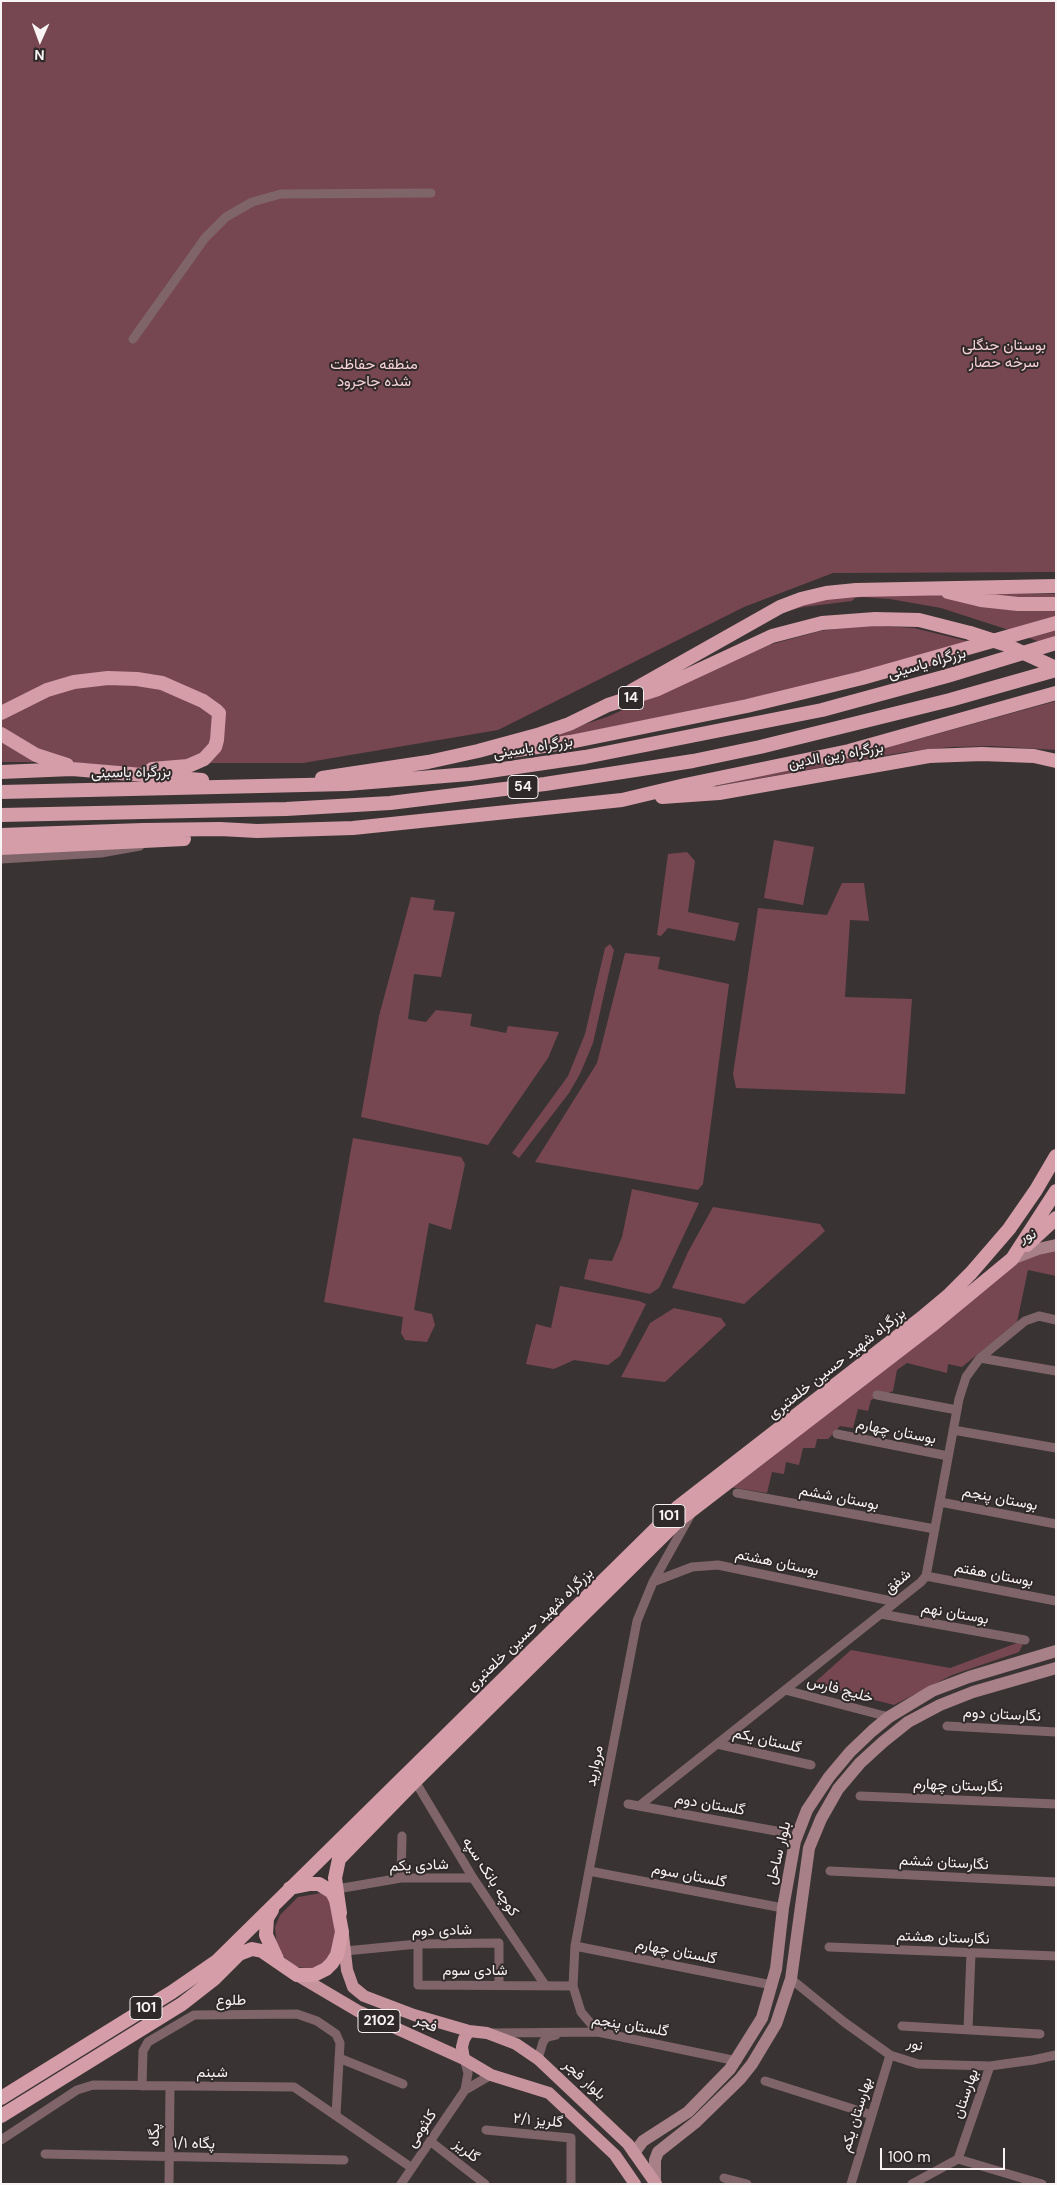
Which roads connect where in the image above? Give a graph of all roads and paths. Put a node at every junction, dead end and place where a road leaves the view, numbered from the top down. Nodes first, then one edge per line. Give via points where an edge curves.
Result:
1 (431, 193) dead end
2 (133, 338) dead end
3 (1056, 586) edge
4 (932, 588) junction
5 (1056, 604) edge
6 (1056, 623) edge
7 (1056, 643) edge
8 (1056, 669) edge
9 (1056, 693) edge
10 (608, 705) junction
11 (1, 713) edge
12 (1, 734) edge
13 (1056, 761) edge
14 (428, 762) junction
15 (1, 767) edge
16 (53, 769) junction
17 (84, 770) junction
18 (1, 772) edge
19 (117, 773) junction
20 (288, 785) junction
21 (270, 786) junction
22 (1, 792) edge
23 (622, 800) junction
24 (1, 815) edge
25 (256, 831) junction
26 (1, 835) edge
27 (169, 840) junction
28 (1, 848) edge
29 (1, 859) edge
30 (1056, 1156) edge
31 (1056, 1191) edge
32 (1056, 1218) edge
33 (1056, 1245) edge
34 (1012, 1259) junction
35 (1056, 1320) edge
36 (980, 1358) junction
37 (1056, 1370) edge
38 (877, 1395) dead end
39 (957, 1410) junction
40 (953, 1430) junction
41 (837, 1434) dead end
42 (1056, 1448) edge
43 (948, 1456) junction
44 (738, 1493) dead end
45 (940, 1502) junction
46 (692, 1511) junction
47 (1056, 1524) edge
48 (935, 1530) junction
49 (926, 1576) junction
50 (653, 1582) junction
51 (1056, 1600) edge
52 (896, 1602) junction
53 (881, 1614) junction
54 (1025, 1640) dead end
55 (1056, 1651) edge
56 (1056, 1668) edge
57 (785, 1690) junction
58 (888, 1717) junction
59 (908, 1722) junction
60 (947, 1726) dead end
61 (1056, 1732) edge
62 (717, 1744) junction
63 (810, 1765) dead end
64 (415, 1781) junction
65 (860, 1796) dead end
66 (628, 1804) dead end
67 (1056, 1804) edge
68 (638, 1806) junction
69 (787, 1833) dead end
70 (402, 1836) dead end
71 (589, 1871) junction
72 (830, 1871) dead end
73 (401, 1878) junction
74 (473, 1878) junction
75 (1056, 1882) edge
76 (289, 1888) junction
77 (337, 1889) junction
78 (277, 1901) junction
79 (783, 1908) junction
80 (340, 1913) junction
81 (342, 1932) junction
82 (418, 1944) junction
83 (575, 1946) junction
84 (829, 1947) dead end
85 (345, 1950) junction
86 (971, 1953) junction
87 (1056, 1956) edge
88 (278, 1961) junction
89 (776, 1970) junction
90 (297, 1975) junction
91 (791, 1978) junction
92 (772, 1984) junction
93 (499, 1985) junction
94 (545, 1985) junction
95 (573, 1986) junction
96 (902, 2026) dead end
97 (968, 2030) junction
98 (469, 2031) junction
99 (598, 2032) junction
100 (487, 2033) junction
101 (566, 2033) junction
102 (1040, 2034) dead end
103 (890, 2055) junction
104 (1056, 2055) edge
105 (339, 2058) junction
106 (464, 2059) junction
107 (538, 2059) junction
108 (737, 2061) junction
109 (990, 2066) junction
110 (491, 2075) junction
111 (766, 2081) dead end
112 (403, 2084) dead end
113 (142, 2086) junction
114 (170, 2086) junction
115 (465, 2090) junction
116 (1, 2098) edge
117 (336, 2115) junction
118 (872, 2115) junction
119 (1, 2116) edge
120 (486, 2130) dead end
121 (1, 2140) edge
122 (430, 2141) junction
123 (634, 2153) junction
124 (45, 2154) dead end
125 (169, 2157) junction
126 (344, 2160) dead end
127 (958, 2160) junction
128 (412, 2168) junction
129 (724, 2178) dead end
130 (656, 2183) edge
131 (742, 2183) edge
132 (1036, 2183) edge
133 (169, 2184) edge
134 (401, 2184) edge
135 (485, 2184) edge
136 (571, 2184) edge
137 (636, 2184) edge
138 (851, 2184) edge
139 (912, 2184) edge

1 - 2 street via 281,194 252,202 226,217 205,238
3 - 4 highway
4 - 5 highway via 982,600
4 - 10 highway via 856,590 801,599 780,607
6 - 14 highway via 862,678 738,708 570,742
7 - 20 highway, بزرگراه یاسینی / 54 via 822,710 612,752 401,781
8 - 10 highway, 14, bridge via 1004,644 919,620 822,623 772,636 658,689
8 - 24 highway, 54 via 950,700 760,747 546,784 390,803 286,809
9 - 23 highway via 849,751
10 - 14 highway, 14 via 537,735
11 - 19 highway via 60,685 99,679 137,679 172,686 218,712 215,747 204,759 188,766
12 - 17 highway via 36,755
13 - 23 highway, بزرگراه زین الدین via 1034,756 930,756 719,793
14 - 20 highway, 14
15 - 16 highway
16 - 17 highway
16 - 18 highway
17 - 19 highway
19 - 21 highway
20 - 21 highway, بزرگراه یاسینی / 54
21 - 22 highway, بزرگراه یاسینی / 54
23 - 25 highway via 353,828
25 - 26 highway via 220,829
25 - 27 highway
27 - 28 highway
27 - 29 street via 101,852
30 - 76 highway, بزرگراه شهید حسین خلعتبری / 101 via 1009,1229 948,1296 678,1507
31 - 34 highway, بزرگراه شهید حسین خلعتبری / 101
32 - 34 highway
33 - 34 main road, نور
34 - 46 highway, بزرگراه شهید حسین خلعتبری / 101 via 932,1326
35 - 36 street, شفق via 1039,1316 1025,1321
36 - 37 street
36 - 39 street, شفق via 966,1377
38 - 39 street
39 - 40 street, شفق
40 - 42 street
40 - 43 street, شفق
41 - 43 street, بوستان چهارم
43 - 45 street, شفق
44 - 48 street, بوستان ششم
45 - 47 street, بوستان پنجم
45 - 48 street, شفق
46 - 50 street, مروارید
46 - 64 highway, بزرگراه شهید حسین خلعتبری / 101 via 679,1520
48 - 49 street, شفق
49 - 51 street, بوستان هفتم
49 - 52 street, شفق
50 - 52 street, بوستان هشتم via 692,1567 718,1565
50 - 71 street, مروارید via 637,1621
52 - 53 street, شفق
53 - 54 street, بوستان نهم
53 - 57 street, شفق
55 - 58 main road, بلوار ساحل via 932,1691
56 - 59 main road, بلوار ساحل via 973,1692
57 - 58 street, خلیج فارس
57 - 62 street, شفق
58 - 59 main road
58 - 79 main road, بلوار ساحل via 850,1752 808,1810 795,1841
59 - 91 main road, بلوار ساحل via 860,1764 838,1789 821,1819 809,1848 803,1876
60 - 61 street, نگارستان دوم
62 - 63 street, گلستان یکم
62 - 68 street, شفق
64 - 74 street, کوچه بانک سپه
64 - 77 highway, بزرگراه شهید حسین خلعتبری / 101 via 339,1859 335,1878
65 - 67 street, نگارستان چهارم
66 - 68 street, گلستان دوم
68 - 69 street, گلستان دوم
70 - 73 street
71 - 79 street, گلستان سوم
71 - 83 street, مروارید
72 - 75 street, نگارستان ششم
73 - 74 street, شادی یکم
73 - 77 street, شادی یکم
74 - 94 street, کوچه بانک سپه
76 - 78 highway, بزرگراه شهید حسین خلعتبری / 101
76 - 80 highway via 319,1884 332,1892
77 - 80 highway, بزرگراه شهید حسین خلعتبری / 101
78 - 88 highway via 265,1927
78 - 116 highway, بزرگراه شهید حسین خلعتبری / 101 via 217,1961
79 - 89 main road, بلوار ساحل
80 - 81 highway, 101
81 - 85 main road, فجر / 2102
81 - 90 highway, 101 via 338,1955 332,1964 314,1975
82 - 85 street, شادی دوم
82 - 93 street, شادی سوم via 418,1985
82 - 93 street, شادی دوم via 499,1943
83 - 92 street, گلستان چهارم
83 - 95 street, مروارید
84 - 86 street, نگارستان هشتم
85 - 98 main road, فجر / 2102 via 353,1987 364,1996
86 - 87 street, نگارستان هشتم
86 - 97 street
88 - 90 highway, 101
88 - 119 highway, 101 via 252,1949 239,1954 182,2004
89 - 91 main road
89 - 92 main road, بلوار ساحل
90 - 106 main road, فجر / 2102 via 358,2012
91 - 103 street, نور
91 - 130 main road, بلوار ساحل via 776,2024 752,2064 721,2100 658,2152
92 - 108 main road, بلوار ساحل via 762,2018
93 - 94 street, شادی سوم
94 - 95 street, شادی سوم
95 - 99 street, مروارید via 581,2012
96 - 97 street
97 - 102 street
98 - 100 main road, بلوار فجر / 2102
98 - 106 main road via 462,2047
99 - 101 street, گلستان پنجم
99 - 108 street, گلستان پنجم
100 - 101 street, گلستان پنجم
100 - 107 main road, بلوار فجر / 2102 via 516,2044
101 - 107 street via 547,2037
103 - 109 street, نور via 918,2064
103 - 118 street, بهارستان یکم
104 - 109 street, نور
105 - 112 street
105 - 113 street, طلوع via 340,2043 336,2034 317,2021 296,2014 194,2015 148,2042 143,2051
105 - 117 street, طلوع
106 - 110 main road, 2102
106 - 115 street via 468,2073
107 - 123 main road, بلوار فجر / 2102 via 599,2115
108 - 123 main road, بلوار ساحل via 688,2112 643,2140
109 - 127 street, بهارستان
110 - 115 street, کلثومی
110 - 137 main road, 2102 via 549,2093 615,2155
111 - 118 street
113 - 114 street, شبنم
113 - 121 street, شبنم via 93,2085 77,2090
114 - 117 street, شبنم via 294,2087
114 - 125 street, پگاه
115 - 122 street, کلثومی
117 - 128 street, شبنم
118 - 138 street, بهارستان یکم
120 - 136 street, گلریز ۲/۱ via 571,2138
122 - 128 street, کلثومی
122 - 135 street, گلریز
123 - 130 main road, بلوار فجر
124 - 125 street, پگاه ۱/۱
125 - 126 street, پگاه ۱/۱
125 - 133 street, پگاه
127 - 132 street
127 - 139 street
128 - 134 street, کلثومی
129 - 131 street

